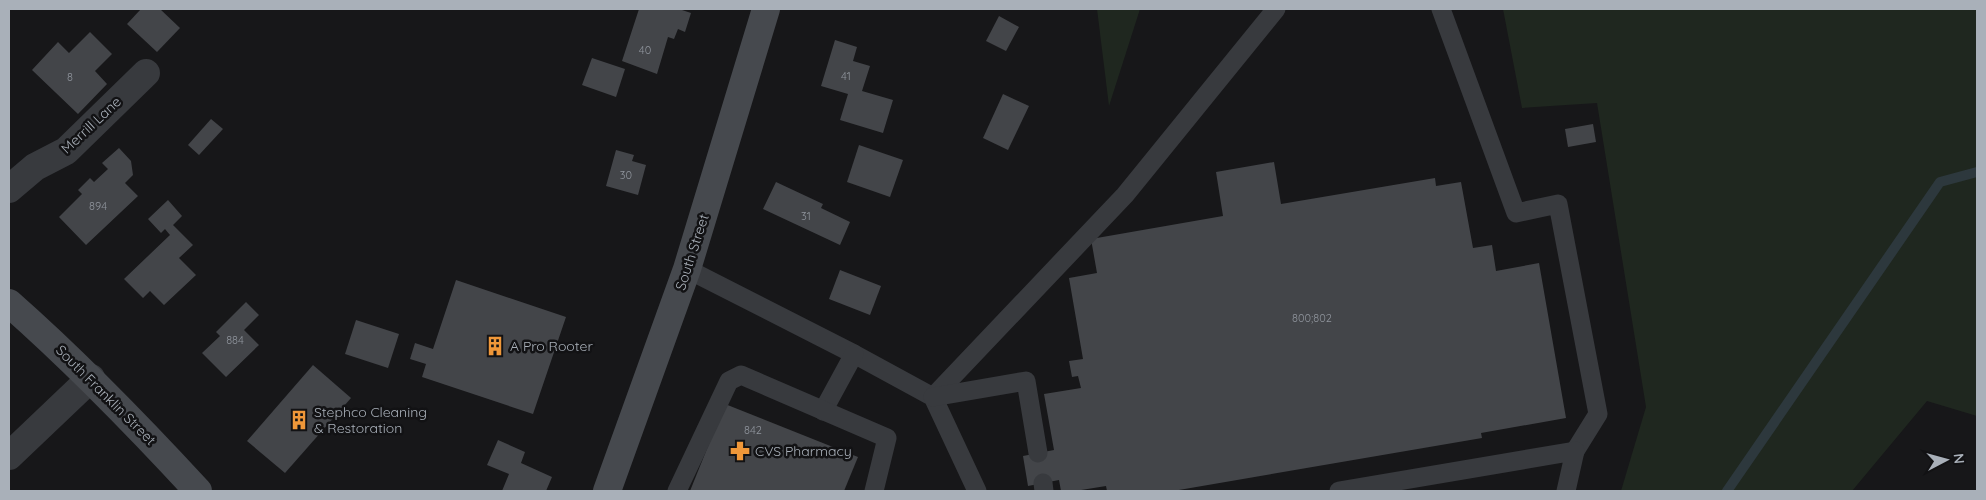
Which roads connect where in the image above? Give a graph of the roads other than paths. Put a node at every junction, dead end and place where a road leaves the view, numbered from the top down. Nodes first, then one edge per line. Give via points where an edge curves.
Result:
1 (766, 9) edge
2 (1276, 9) edge
3 (1441, 9) edge
4 (146, 73) dead end
5 (9, 189) edge
6 (687, 269) junction
7 (9, 303) edge
8 (854, 354) junction
9 (91, 378) junction
10 (933, 397) junction
11 (823, 410) junction
12 (1575, 451) junction
13 (1038, 453) dead end
14 (9, 456) edge
15 (198, 491) edge
16 (607, 491) edge
17 (678, 491) edge
18 (874, 491) edge
19 (978, 491) edge
20 (1339, 491) edge
21 (1566, 491) edge

1 - 6 main road, South Street
2 - 10 lane via 1125,195
3 - 12 lane via 1516,213 1558,204 1598,414
4 - 5 street, Merrill Lane via 66,151 35,167
6 - 8 lane
6 - 16 main road, South Street
7 - 9 main road, South Franklin Street
8 - 10 lane
8 - 11 lane
9 - 14 street
9 - 15 main road, South Franklin Street
10 - 13 lane via 1026,381
10 - 19 lane
11 - 17 lane via 741,375 729,381
11 - 18 lane via 887,438
12 - 20 lane
12 - 21 lane

